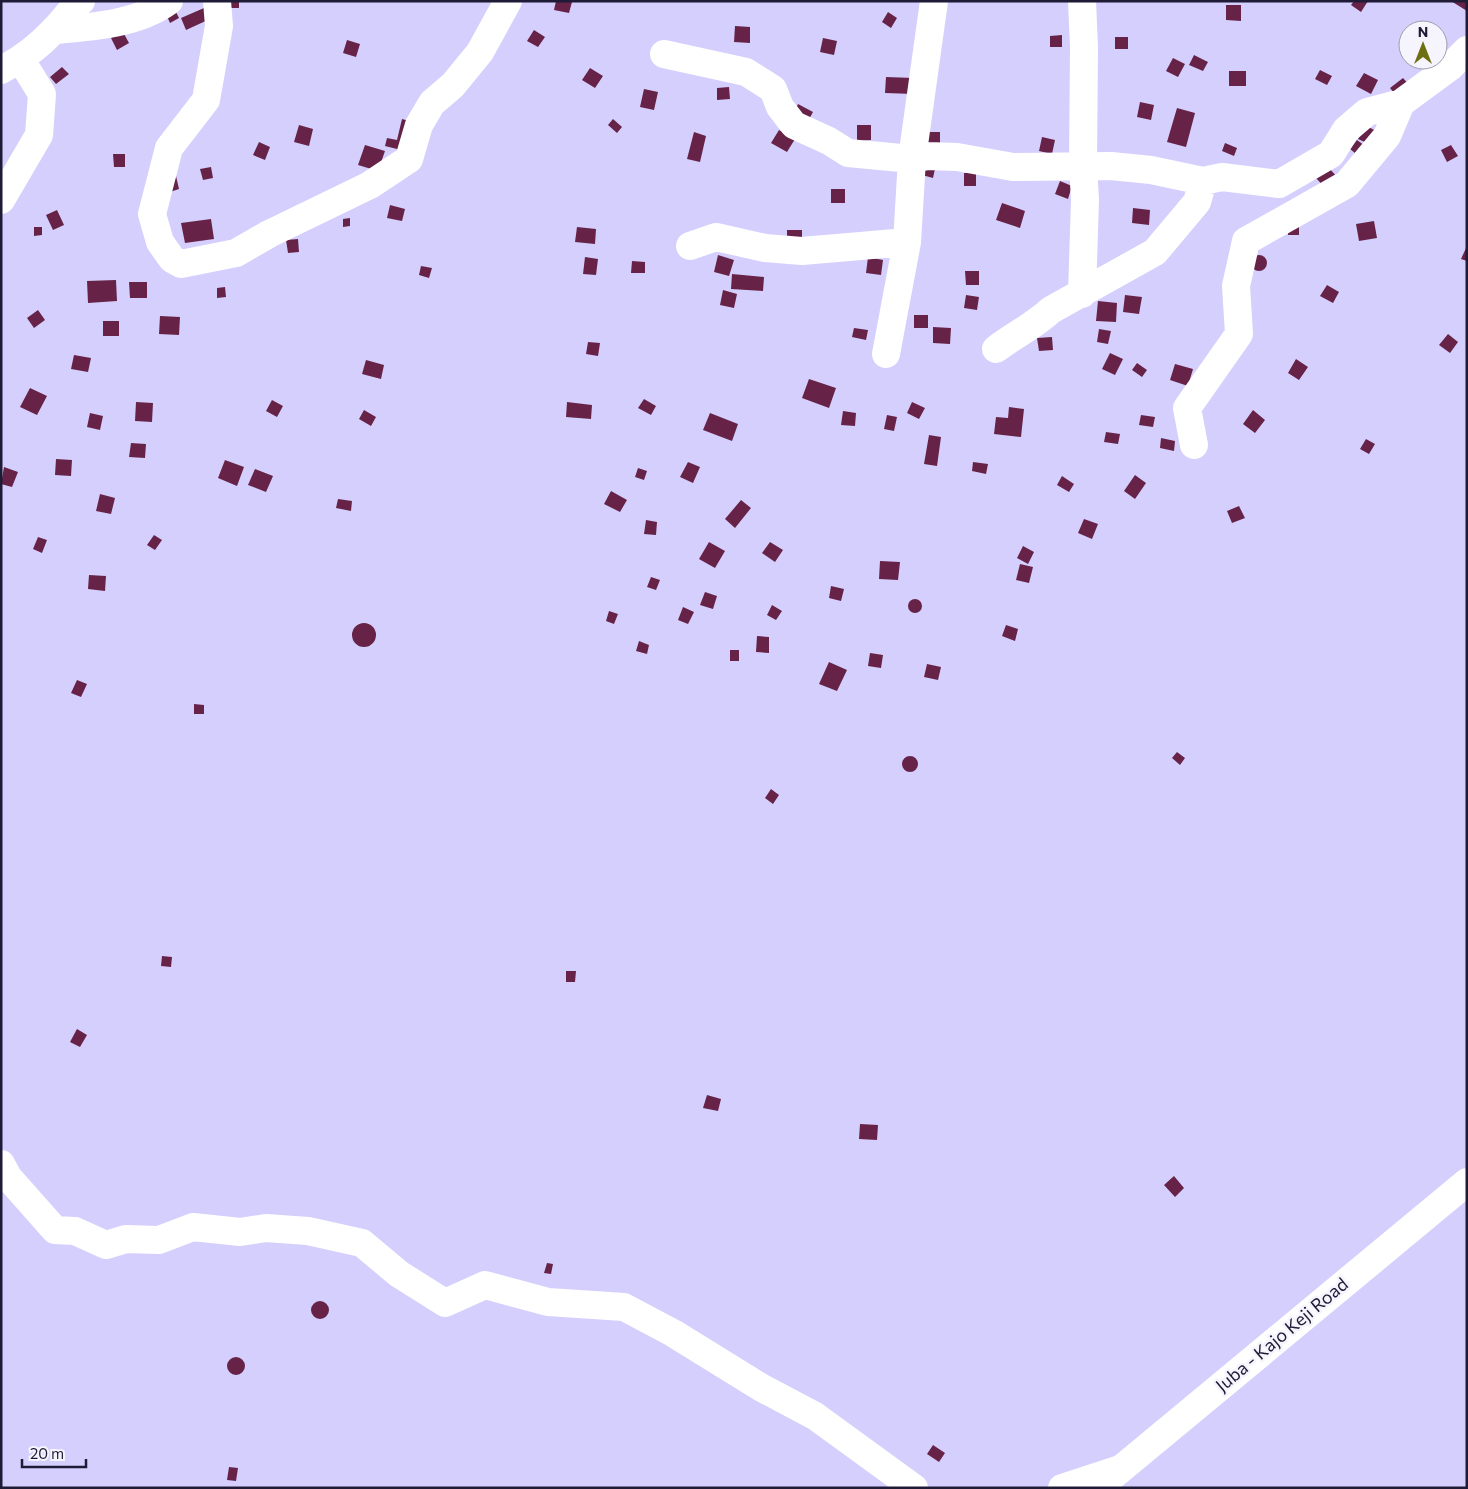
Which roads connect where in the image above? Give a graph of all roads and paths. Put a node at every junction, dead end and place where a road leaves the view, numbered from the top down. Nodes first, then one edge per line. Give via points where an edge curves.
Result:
1 (81, 1) edge
2 (169, 1) edge
3 (217, 1) edge
4 (508, 1) edge
5 (934, 1) edge
6 (1082, 1) edge
7 (54, 30) junction
8 (1467, 50) edge
9 (664, 54) dead end
10 (11, 65) edge
11 (1401, 103) junction
12 (912, 159) junction
13 (1083, 166) junction
14 (1203, 181) junction
15 (1, 200) edge
16 (907, 242) junction
17 (690, 246) dead end
18 (1082, 294) junction
19 (996, 349) dead end
20 (886, 354) dead end
21 (1194, 445) dead end
22 (1, 1164) edge
23 (1467, 1182) edge
24 (1120, 1469) junction
25 (914, 1488) edge
26 (1062, 1488) edge
27 (1098, 1488) edge

1 - 7 street
2 - 7 street via 161,7 109,25
3 - 4 street via 220,26 206,100 169,148 152,214 160,242 172,259 181,264 236,253 370,185 409,159 419,125 432,103 453,85 480,52
5 - 12 street
6 - 13 street
7 - 10 street
8 - 11 street via 1450,67
9 - 12 street via 746,72 773,89 780,107 794,125 848,153
10 - 15 street via 42,94 39,136
11 - 14 street via 1367,112 1346,130 1331,154 1279,184 1222,177
11 - 21 street via 1387,136 1347,184 1246,241 1236,286 1239,334 1187,408
12 - 13 street via 957,157 1013,167
12 - 16 street
13 - 14 street via 1151,170
13 - 18 street
14 - 18 street via 1197,202 1155,252
16 - 17 street via 802,251 765,248 716,237
16 - 20 street
18 - 19 street via 1051,310
22 - 25 street via 8,1177 54,1230 74,1231 106,1245 126,1239 159,1240 193,1227 240,1232 266,1228 308,1231 362,1243 399,1274 445,1303 485,1285 548,1302 624,1307 814,1416
23 - 24 street, Juba - Kajo Keji Road
24 - 26 street
24 - 27 street, Juba - Kajo Keji Road

